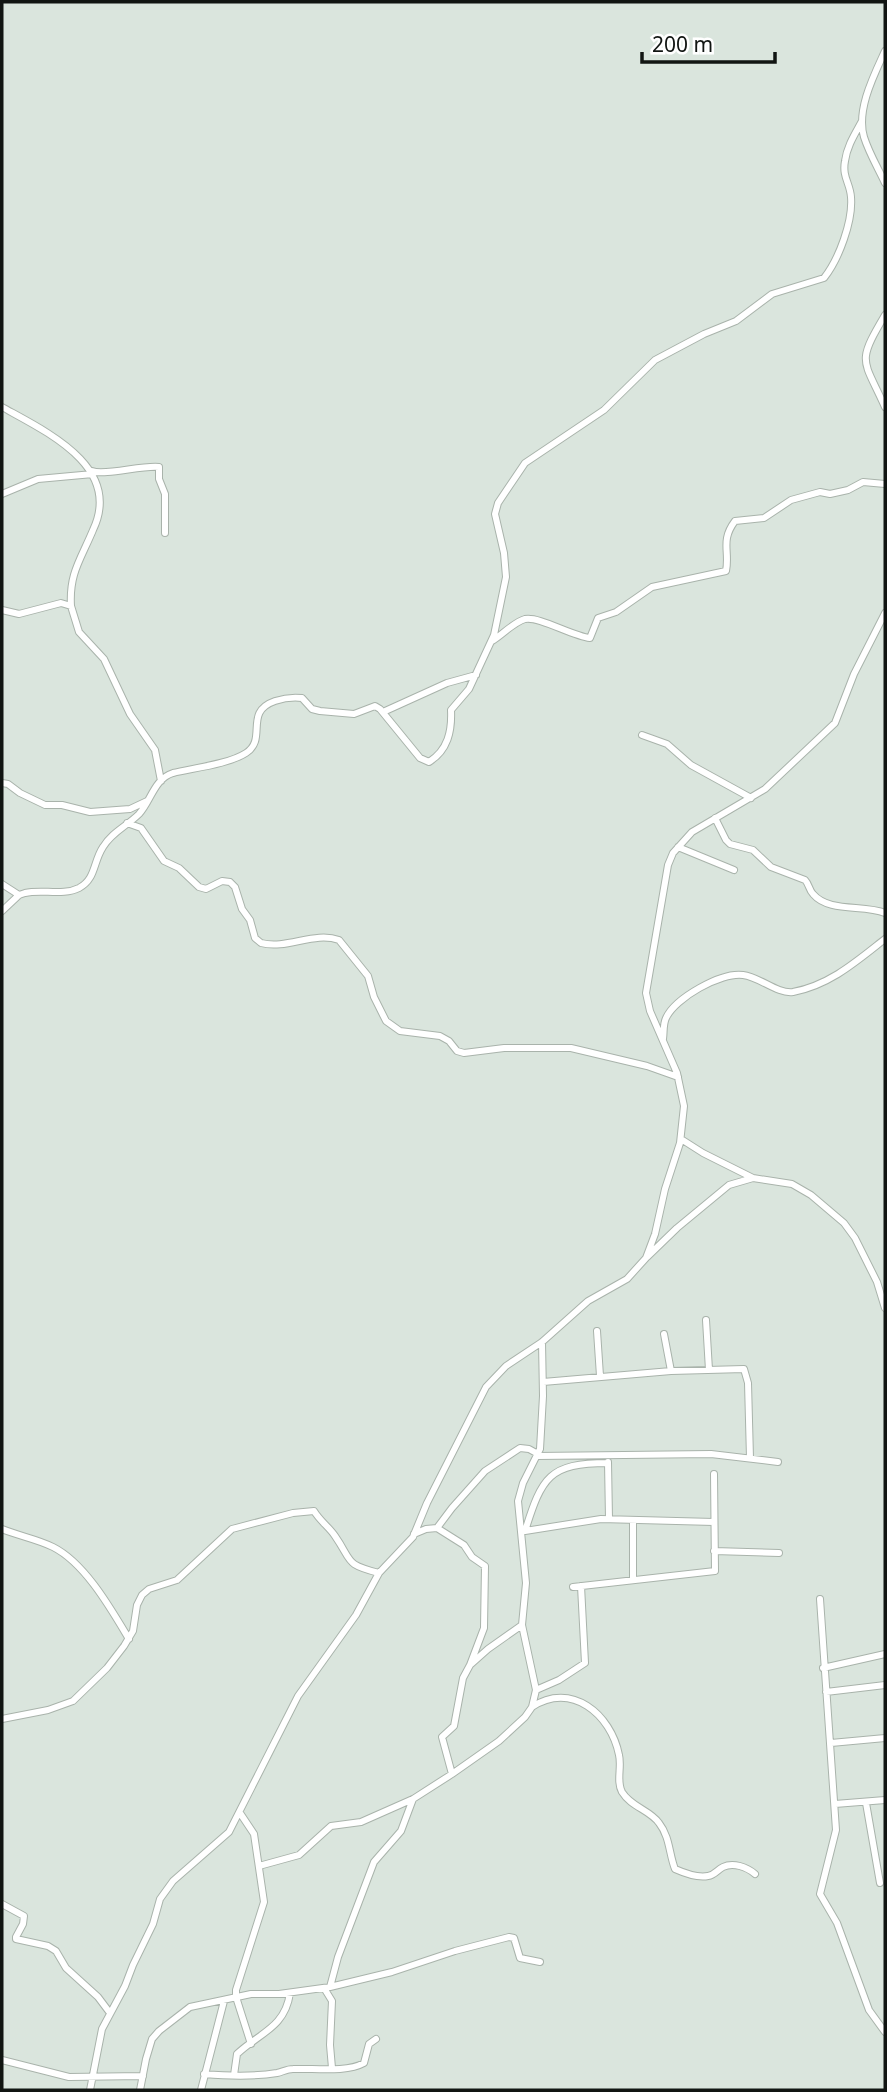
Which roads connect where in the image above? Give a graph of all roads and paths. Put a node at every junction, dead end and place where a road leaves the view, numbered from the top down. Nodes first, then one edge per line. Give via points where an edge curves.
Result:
1 (885, 51) edge
2 (862, 121) junction
3 (885, 183) edge
4 (885, 315) edge
5 (2, 407) edge
6 (885, 407) edge
7 (91, 472) junction
8 (885, 484) edge
9 (2, 494) edge
10 (164, 533) dead end
11 (71, 606) junction
12 (2, 610) edge
13 (885, 613) edge
14 (492, 641) junction
15 (476, 675) junction
16 (383, 712) junction
17 (642, 735) dead end
18 (160, 768) junction
19 (168, 775) junction
20 (161, 780) junction
21 (2, 783) edge
22 (751, 798) junction
23 (147, 801) junction
24 (117, 808) junction
25 (715, 818) junction
26 (128, 822) junction
27 (678, 847) junction
28 (734, 870) dead end
29 (2, 884) edge
30 (19, 895) junction
31 (2, 911) edge
32 (885, 913) edge
33 (885, 939) edge
34 (663, 1041) junction
35 (678, 1077) junction
36 (681, 1139) junction
37 (753, 1178) junction
38 (646, 1258) junction
39 (885, 1308) edge
40 (706, 1320) dead end
41 (597, 1331) dead end
42 (664, 1334) dead end
43 (542, 1342) junction
44 (709, 1370) junction
45 (671, 1371) junction
46 (600, 1377) junction
47 (543, 1382) junction
48 (537, 1455) junction
49 (609, 1455) junction
50 (750, 1458) junction
51 (778, 1462) dead end
52 (608, 1463) junction
53 (714, 1474) dead end
54 (609, 1519) junction
55 (633, 1520) junction
56 (714, 1522) junction
57 (437, 1528) junction
58 (2, 1529) edge
59 (414, 1534) junction
60 (715, 1551) junction
61 (779, 1553) dead end
62 (379, 1573) junction
63 (633, 1579) junction
64 (820, 1599) dead end
65 (522, 1625) junction
66 (129, 1639) junction
67 (885, 1654) edge
68 (470, 1665) junction
69 (823, 1668) junction
70 (885, 1685) edge
71 (536, 1690) junction
72 (826, 1692) junction
73 (532, 1707) junction
74 (2, 1719) edge
75 (885, 1738) edge
76 (831, 1744) junction
77 (453, 1774) junction
78 (413, 1799) junction
79 (885, 1800) edge
80 (866, 1802) junction
81 (835, 1804) junction
82 (240, 1813) junction
83 (259, 1866) junction
84 (755, 1874) dead end
85 (880, 1883) dead end
86 (2, 1904) edge
87 (540, 1962) dead end
88 (327, 1988) junction
89 (290, 1993) junction
90 (236, 1997) junction
91 (224, 2001) junction
92 (110, 2013) junction
93 (885, 2032) edge
94 (376, 2039) dead end
95 (251, 2044) junction
96 (2, 2060) edge
97 (332, 2068) junction
98 (204, 2074) junction
99 (234, 2075) junction
100 (143, 2076) junction
101 (93, 2078) junction
102 (90, 2090) edge
103 (140, 2090) edge
104 (201, 2090) edge

1 - 2 street
2 - 3 street via 864,139
2 - 14 street via 845,159 851,200 842,246 824,278 772,295 736,321 655,360 604,410 518,470 495,514 506,577
4 - 6 street via 865,356
5 - 7 street via 58,440
7 - 9 street via 38,479
7 - 10 street via 159,467 165,494
7 - 11 street via 100,509 71,580
8 - 14 street via 863,482 843,492 820,492 791,500 764,518 735,522 725,545 726,571 652,587 616,612 597,618 590,638 528,619
11 - 12 street via 61,603 19,614
11 - 18 street via 79,632 107,664 125,705 155,750
13 - 22 street via 835,723 778,779
14 - 15 street
15 - 16 street
15 - 16 street via 451,710 450,732 431,761 420,758
16 - 19 street via 375,706 354,714 320,711 302,698 281,699 258,714 256,742 245,754
17 - 22 street via 667,744 691,765
18 - 19 street
18 - 20 street
19 - 20 street
20 - 23 street
21 - 24 street via 45,805 90,811
22 - 25 street
23 - 24 street
23 - 26 street
24 - 26 street
25 - 27 street
25 - 32 street via 730,844 753,850 771,867 805,880 818,899
26 - 30 street via 104,846 85,884 69,891
26 - 35 street via 141,828 164,861 199,887 230,882 261,943 338,940 368,976 382,1014 394,1028 440,1036 464,1053 571,1048
27 - 28 street
27 - 34 street via 667,869 646,984 650,1011
29 - 30 street
30 - 31 street
33 - 34 street via 839,975 796,991 780,990 743,975 721,978 694,991 671,1010 664,1021
34 - 35 street
35 - 36 street via 684,1106
36 - 37 street
36 - 38 street
37 - 38 street via 724,1189
37 - 39 street via 800,1187 844,1223 877,1282
38 - 43 street via 626,1279 588,1301
40 - 44 street
41 - 46 street
42 - 45 street
43 - 47 street
43 - 59 street via 506,1366 486,1387
44 - 45 street
44 - 50 street via 734,1368 746,1373
45 - 46 street
46 - 47 street
47 - 48 street
48 - 49 street
48 - 57 street via 520,1448 485,1471
48 - 65 street via 519,1501 526,1595
49 - 50 street
49 - 52 street
50 - 51 street
52 - 54 street
52 - 54 street via 571,1465 547,1479 525,1531
53 - 56 street
54 - 55 street
55 - 56 street
55 - 63 street
56 - 60 street
57 - 59 street
57 - 68 street via 485,1566 484,1628
58 - 66 street via 26,1535 77,1563
59 - 62 street
60 - 61 street
60 - 63 street via 713,1572
62 - 66 street via 349,1562 333,1532 314,1511 241,1525 224,1534 177,1580 146,1591 137,1605
62 - 82 street via 356,1615 294,1703
63 - 71 street via 577,1586 585,1663
64 - 69 street
65 - 68 street
65 - 71 street
66 - 74 street via 107,1668 68,1704
67 - 69 street
68 - 77 street via 454,1726 442,1737
69 - 72 street
70 - 72 street
71 - 73 street
72 - 76 street
73 - 77 street via 513,1730
73 - 84 street via 560,1697 597,1713 617,1747 621,1791 660,1824 675,1869 706,1876 732,1865
75 - 76 street
76 - 81 street
77 - 78 street
78 - 83 street via 361,1822 331,1826 299,1855
78 - 88 street via 401,1830 374,1863
79 - 80 street
80 - 81 street
80 - 85 street
81 - 93 street via 834,1840 820,1894 846,1944 869,2010
82 - 83 street via 254,1834
82 - 92 street via 229,1832 166,1891
83 - 90 street via 263,1909 243,1962
86 - 92 street via 24,1917 16,1940 56,1951 66,1968
87 - 88 street via 520,1958 514,1938 509,1937
88 - 89 street
88 - 97 street via 332,2001
89 - 90 street
89 - 95 street via 284,2015
90 - 91 street
90 - 95 street
91 - 98 street
91 - 100 street via 190,2007 159,2031 149,2047
92 - 101 street via 99,2039
94 - 97 street via 369,2043 361,2065
95 - 99 street via 237,2054
96 - 101 street via 57,2075
97 - 99 street
98 - 99 street
98 - 104 street
100 - 101 street
100 - 103 street
101 - 102 street

